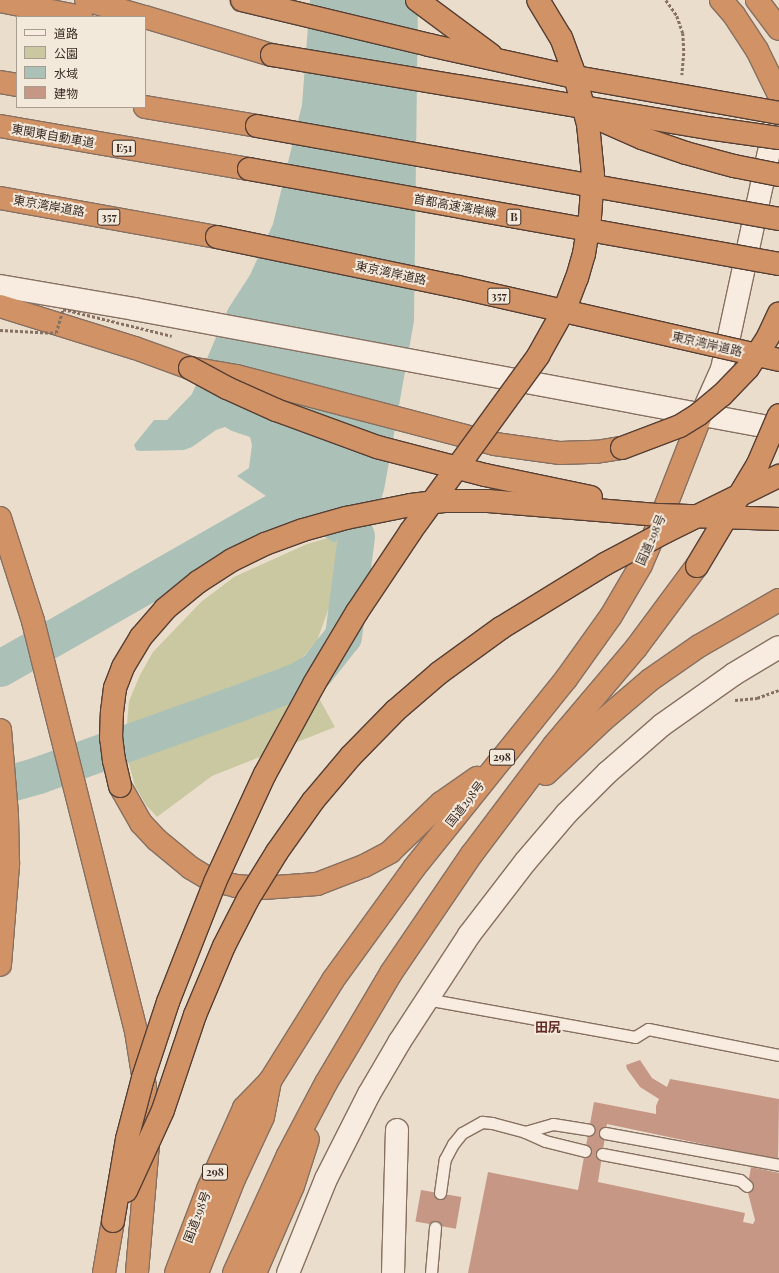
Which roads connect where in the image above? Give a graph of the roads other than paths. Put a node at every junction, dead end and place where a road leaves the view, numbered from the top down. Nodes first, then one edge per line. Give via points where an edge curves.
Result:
1 (86, 0) edge
2 (242, 0) edge
3 (417, 0) edge
4 (538, 0) edge
5 (721, 0) edge
6 (757, 0) edge
7 (0, 1) edge
8 (76, 16) edge
9 (141, 16) edge
10 (146, 18) edge
11 (779, 29) edge
12 (146, 30) edge
13 (272, 55) junction
14 (0, 82) edge
15 (16, 85) edge
16 (779, 95) edge
17 (779, 106) edge
18 (146, 107) edge
19 (779, 113) edge
20 (0, 126) edge
21 (779, 138) edge
22 (249, 169) joint
23 (779, 175) edge
24 (0, 198) edge
25 (779, 219) edge
26 (779, 264) edge
27 (0, 286) edge
28 (0, 306) edge
29 (779, 313) edge
30 (779, 360) edge
31 (190, 368) junction
32 (701, 415) junction
33 (779, 415) edge
34 (779, 429) edge
35 (779, 476) edge
36 (714, 517) junction
37 (0, 518) edge
38 (779, 519) edge
39 (0, 531) edge
40 (12, 554) junction
41 (779, 600) edge
42 (779, 647) edge
43 (0, 730) edge
44 (497, 764) junction
45 (472, 854) junction
46 (0, 965) edge
47 (426, 999) junction
48 (779, 1055) edge
49 (270, 1081) junction
50 (326, 1083) junction
51 (397, 1130) dead end
52 (589, 1130) dead end
53 (525, 1132) junction
54 (605, 1133) dead end
55 (585, 1151) dead end
56 (602, 1154) dead end
57 (779, 1165) edge
58 (747, 1186) dead end
59 (440, 1193) dead end
60 (113, 1221) junction
61 (434, 1227) dead end
62 (104, 1273) edge
63 (138, 1273) edge
64 (176, 1273) edge
65 (197, 1273) edge
66 (234, 1273) edge
67 (255, 1273) edge
68 (288, 1273) edge
69 (393, 1273) edge
70 (431, 1273) edge

1 - 9 highway
2 - 19 highway, bridge via 570,76
3 - 23 highway, bridge via 530,82 602,121 686,153
4 - 60 highway, bridge via 561,38 588,124 592,175 590,217 584,254 576,278 566,306 538,356 412,531 358,612 314,684 265,774 215,882 166,1010 143,1078 127,1139
5 - 16 highway via 757,50
6 - 11 highway
7 - 8 highway
10 - 13 highway
12 - 13 highway
13 - 21 highway, bridge
14 - 15 highway
17 - 32 street via 722,369
18 - 25 highway, bridge
20 - 22 highway, 東関東自動車道 / E51
22 - 26 highway, 首都高速湾岸線 / B, bridge
24 - 30 highway, 東京湾岸道路 / 357, bridge via 217,237 458,286
27 - 32 street
28 - 31 highway
29 - 31 highway, bridge via 768,337 748,368 699,414 680,426 622,448 596,452 560,453 495,444 236,376
31 - 36 highway, bridge via 276,410 344,436 429,462 606,500
32 - 34 street
32 - 44 highway, 国道298号 / 298 via 660,523 626,591 566,679
33 - 45 highway, bridge via 758,464 697,566 636,648 554,745
35 - 60 highway, bridge via 619,557 500,628 433,678 395,711 351,756 313,801 248,899 224,946 195,1015 163,1110
36 - 38 highway, bridge
36 - 44 highway, bridge via 488,501 446,501 404,506 303,530 232,560 198,582 165,609 141,637 123,667 115,688 112,712 113,754 120,786 141,822 157,840 191,868 211,880 236,886 262,888 317,884 364,866 390,852 441,803
37 - 40 highway
39 - 40 highway
40 - 63 highway via 32,621 136,1031 145,1087 148,1144
41 - 45 highway via 699,646 650,680 555,764
42 - 47 street via 734,674 662,725 607,773 566,814 526,861 469,935
43 - 46 highway via 8,865
44 - 49 highway, 国道298号 / 298 via 414,868 333,980
45 - 50 highway via 391,973
47 - 48 lane via 635,1037 648,1029
47 - 68 street via 368,1094 302,1234
49 - 64 highway, 国道298号 / 298 via 244,1108 208,1189
49 - 65 highway, 国道298号 / 298 via 263,1117 234,1179
50 - 66 highway via 287,1157
50 - 67 highway via 293,1186
51 - 69 street
52 - 53 lane via 553,1124
53 - 55 lane via 545,1142
53 - 59 lane via 482,1122 462,1133 452,1144 445,1158
54 - 57 lane
56 - 58 lane via 740,1180
60 - 62 highway
61 - 70 lane

